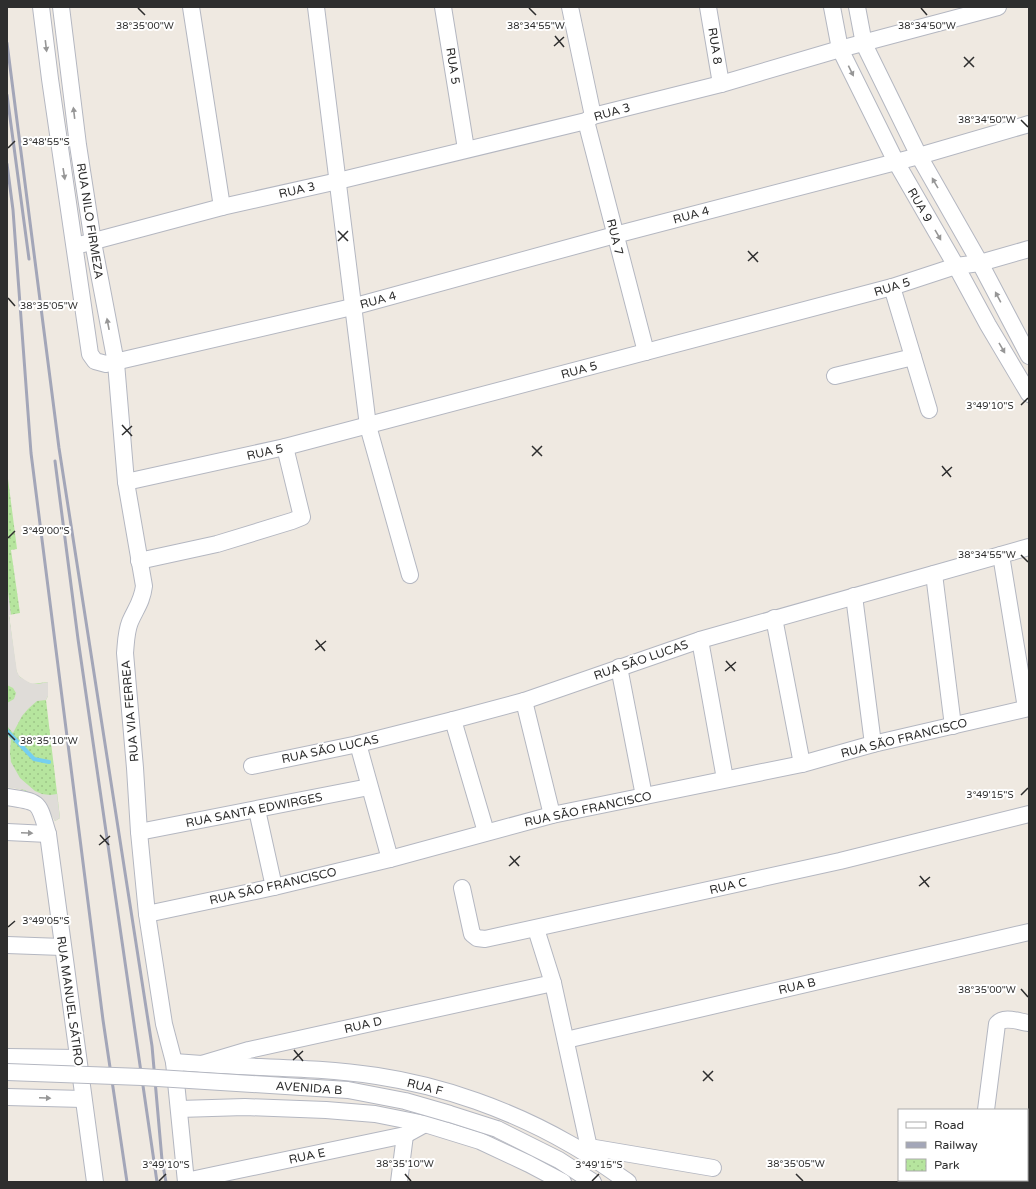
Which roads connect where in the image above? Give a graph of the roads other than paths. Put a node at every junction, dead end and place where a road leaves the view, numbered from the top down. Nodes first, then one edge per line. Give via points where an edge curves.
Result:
1 (41, 7) edge
2 (61, 7) edge
3 (191, 7) edge
4 (316, 7) edge
5 (443, 7) edge
6 (570, 7) edge
7 (708, 7) edge
8 (832, 7) edge
9 (857, 7) edge
10 (998, 7) edge
11 (864, 44) junction
12 (840, 49) junction
13 (721, 84) junction
14 (590, 118) junction
15 (1029, 124) edge
16 (466, 149) junction
17 (919, 156) junction
18 (896, 162) junction
19 (338, 181) junction
20 (222, 207) junction
21 (615, 235) junction
22 (93, 242) junction
23 (74, 246) junction
24 (1029, 249) edge
25 (980, 263) junction
26 (956, 266) junction
27 (892, 287) junction
28 (352, 307) junction
29 (646, 352) junction
30 (90, 354) joint
31 (1029, 356) edge
32 (913, 357) junction
33 (116, 362) junction
34 (835, 376) dead end
35 (1029, 394) edge
36 (929, 410) dead end
37 (368, 426) junction
38 (285, 447) junction
39 (126, 482) junction
40 (1029, 548) edge
41 (1001, 555) junction
42 (139, 561) junction
43 (934, 574) junction
44 (410, 575) dead end
45 (854, 596) junction
46 (774, 618) junction
47 (700, 640) junction
48 (619, 667) junction
49 (524, 701) junction
50 (1027, 708) edge
51 (453, 720) junction
52 (953, 726) junction
53 (358, 744) junction
54 (873, 744) junction
55 (802, 764) junction
56 (252, 766) dead end
57 (725, 779) junction
58 (369, 787) junction
59 (644, 796) junction
60 (7, 797) edge
61 (257, 810) junction
62 (1029, 814) edge
63 (552, 815) junction
64 (7, 832) edge
65 (139, 832) junction
66 (486, 832) junction
67 (48, 834) junction
68 (390, 859) junction
69 (274, 887) junction
70 (462, 888) dead end
71 (147, 914) junction
72 (536, 929) junction
73 (1029, 932) edge
74 (7, 945) edge
75 (62, 946) junction
76 (553, 982) junction
77 (1029, 1023) edge
78 (566, 1040) junction
79 (7, 1057) edge
80 (78, 1058) junction
81 (174, 1062) junction
82 (202, 1064) junction
83 (7, 1072) edge
84 (7, 1097) edge
85 (83, 1099) junction
86 (179, 1109) junction
87 (986, 1109) edge
88 (425, 1124) junction
89 (405, 1135) junction
90 (590, 1152) junction
91 (713, 1168) dead end
92 (95, 1182) edge
93 (186, 1182) edge
94 (399, 1182) edge
95 (563, 1182) edge
96 (593, 1182) edge
97 (628, 1182) edge

1 -> 23 street, RUA NILO FIRMEZA
22 -> 2 street, RUA NILO FIRMEZA
3 - 20 street
4 - 19 street, RUA 4
5 - 16 street, RUA 5
6 - 14 street, RUA 7
7 - 13 street, RUA 8
8 - 12 street, RUA 9
9 - 11 street, RUA 9
10 - 11 street, RUA 3
11 - 12 street, RUA 3
11 - 17 street, RUA 9
12 - 13 street, RUA 3
12 -> 18 street, RUA 9
13 - 14 street, RUA 3
14 - 16 street, RUA 3
14 - 21 street, RUA 7
15 - 17 street, RUA 4
16 - 19 street, RUA 3
17 - 18 street, RUA 4
25 -> 17 street, RUA 9
18 - 21 street, RUA 4
18 -> 26 street, RUA 9
19 - 20 street, RUA 3
19 - 28 street, RUA 4
20 - 22 street, RUA 3
21 - 28 street, RUA 4
21 - 29 street, RUA 7
22 - 23 street, RUA 3
33 -> 22 street, RUA NILO FIRMEZA
23 - 30 street, RUA NILO FIRMEZA
24 - 25 street, RUA 5
25 - 26 street, RUA 5
31 -> 25 street, RUA 9
26 - 27 street, RUA 5
26 -> 35 street, RUA 9
27 - 29 street, RUA 5
27 - 32 street
28 - 33 street, RUA 4
28 - 37 street, RUA 4
29 - 37 street, RUA 5
30 - 33 street, RUA 4 via 95,361 106,364
32 - 34 street
32 - 36 street
33 - 39 street, RUA VIA FERREA
37 - 38 street, RUA 5
37 - 44 street, RUA 4
38 - 39 street, RUA 5
38 - 42 street via 302,517 216,544
39 - 42 street, RUA VIA FERREA
40 - 41 street, RUA SÃO LUCAS
41 - 43 street, RUA SÃO LUCAS
41 - 50 street
42 - 65 street, RUA VIA FERREA via 144,586 143,598 130,622 125,653
43 - 45 street, RUA SÃO LUCAS
43 - 52 street
45 - 46 street, RUA SÃO LUCAS
45 - 54 street
46 - 47 street, RUA SÃO LUCAS
46 - 55 street
47 - 48 street, RUA SÃO LUCAS
47 - 57 street
48 - 49 street, RUA SÃO LUCAS
48 - 59 street
49 - 51 street, RUA SÃO LUCAS
49 - 63 street
50 - 52 street, RUA SÃO FRANCISCO
51 - 53 street, RUA SÃO LUCAS
51 - 66 street
52 - 54 street, RUA SÃO FRANCISCO
53 - 56 street, RUA SÃO LUCAS
53 - 58 street
54 - 55 street, RUA SÃO FRANCISCO
55 - 57 street, RUA SÃO FRANCISCO
57 - 59 street, RUA SÃO FRANCISCO
58 - 61 street, RUA SANTA EDWIRGES
58 - 68 street
59 - 63 street, RUA SÃO FRANCISCO
60 - 67 street, RUA MANUEL SÁTIRO via 32,801 41,810
61 - 65 street, RUA SANTA EDWIRGES
61 - 69 street
62 - 72 street, RUA C via 840,861
63 - 66 street, RUA SÃO FRANCISCO
64 -> 67 street
65 - 71 street, RUA VIA FERREA
66 - 68 street, RUA SÃO FRANCISCO
67 - 75 street, RUA MANUEL SÁTIRO
68 - 69 street, RUA SÃO FRANCISCO
69 - 71 street, RUA SÃO FRANCISCO
70 - 72 street, RUA C via 472,934 478,938
71 - 81 street, RUA VIA FERREA via 164,1024
72 - 76 street
73 - 78 street, RUA B
74 - 75 street
75 - 80 street, RUA MANUEL SÁTIRO
76 - 78 street
76 - 82 street, RUA D via 249,1050
77 - 87 street via 1006,1019 997,1024
78 - 90 street
79 - 80 street
80 - 85 street, RUA MANUEL SÁTIRO
81 - 82 street, RUA D
81 - 86 street, RUA VIA FERREA
82 - 90 street, RUA F via 369,1075 427,1087 472,1100
83 - 96 street, AVENIDA B, bridge via 142,1077 348,1090 404,1100 497,1129 559,1160
84 -> 85 street
85 - 92 street, RUA MANUEL SÁTIRO
86 - 88 street via 245,1107 326,1110 375,1114
86 - 93 street, RUA VIA FERREA
88 - 89 street, RUA E
88 - 95 street via 480,1141
89 - 93 street, RUA E
89 - 94 street
90 - 91 street, RUA F
90 - 97 street, RUA F

